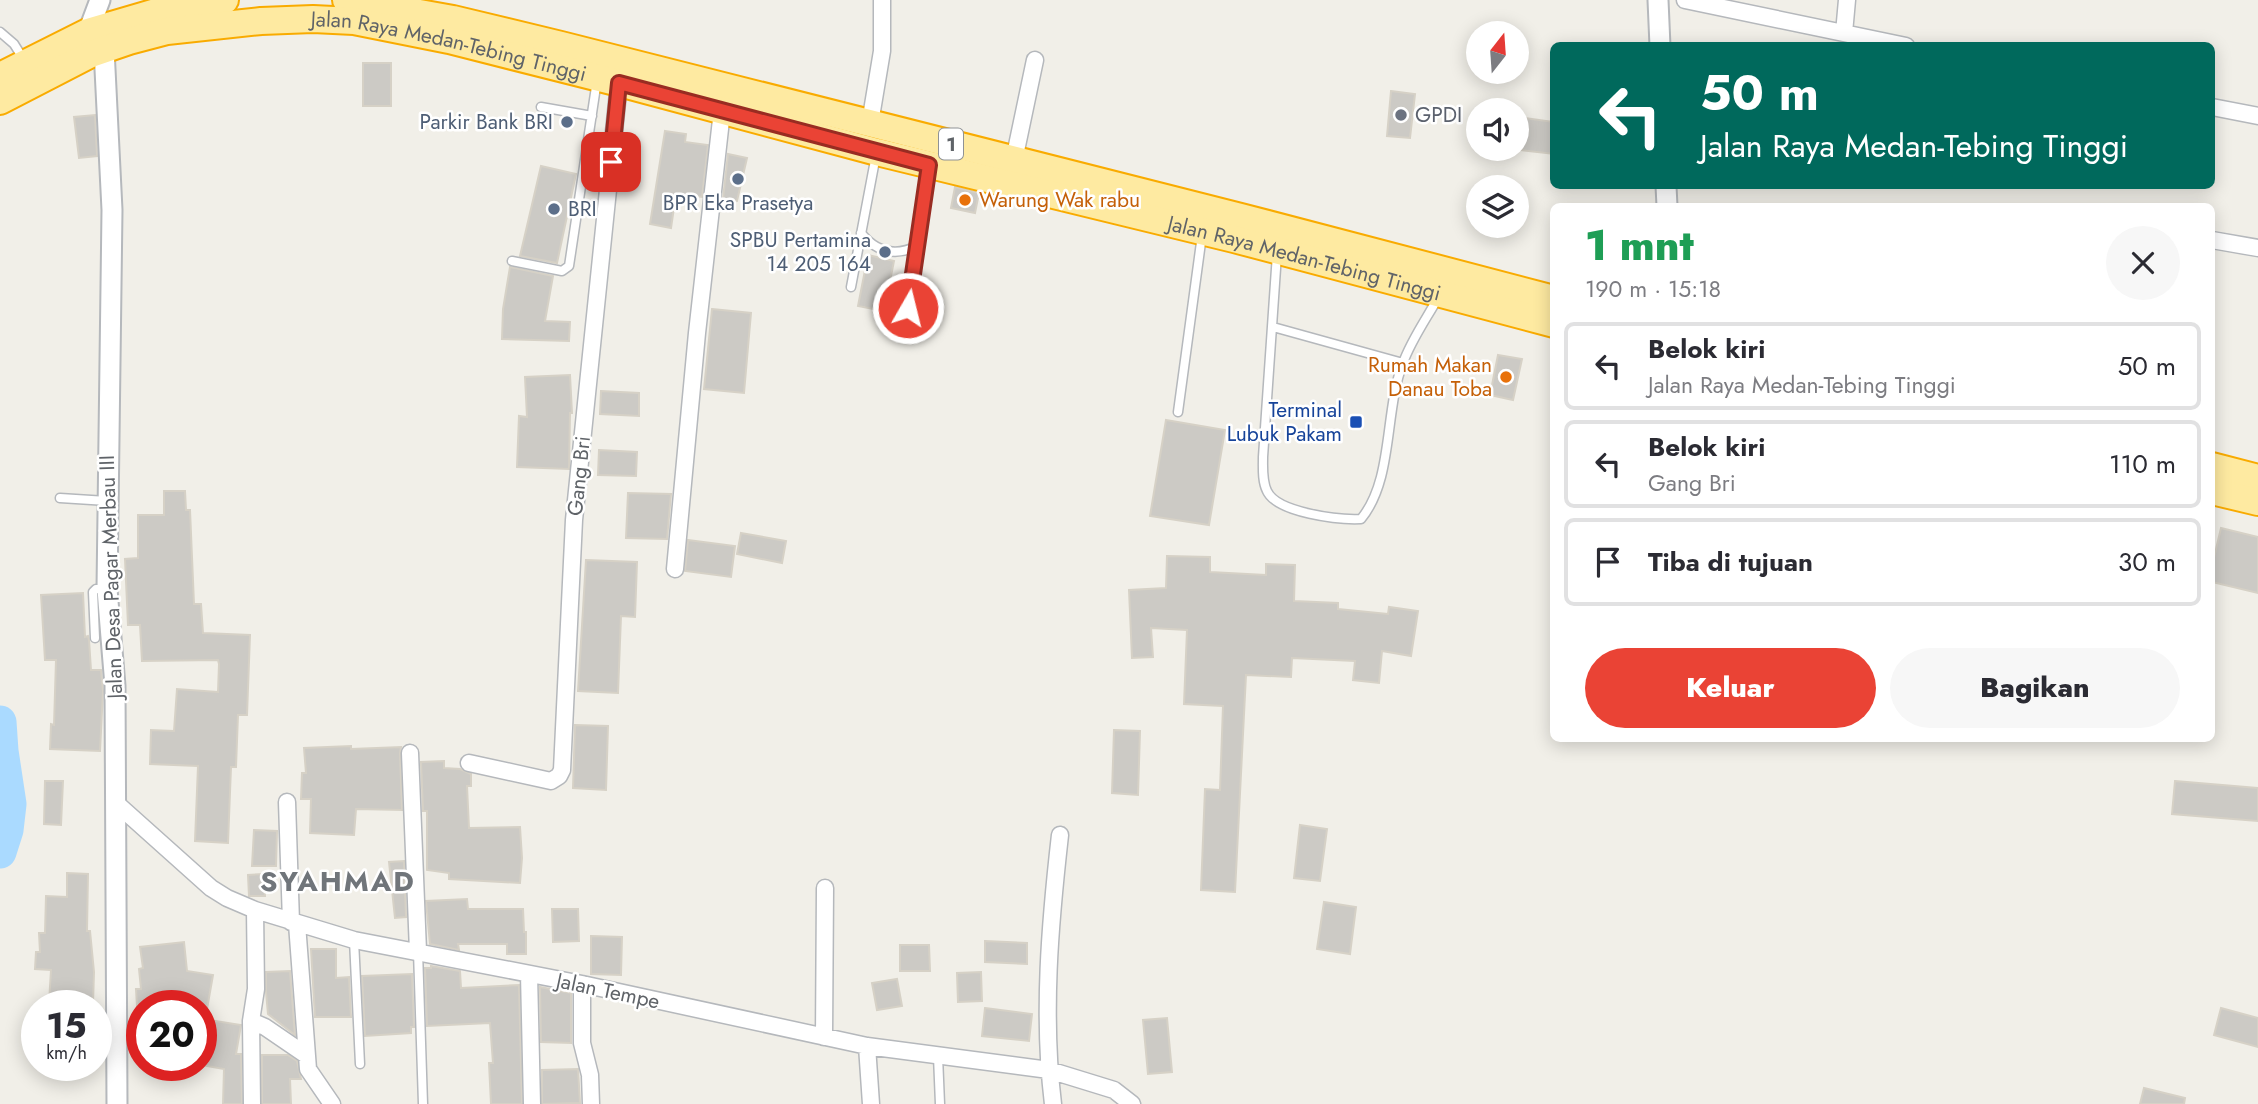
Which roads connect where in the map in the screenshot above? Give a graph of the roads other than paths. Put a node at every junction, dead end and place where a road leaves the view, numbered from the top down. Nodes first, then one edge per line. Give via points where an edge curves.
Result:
1 (100, 0) edge
2 (225, 0) edge
3 (346, 0) edge
4 (882, 0) edge
5 (1658, 0) edge
6 (1685, 0) edge
7 (1847, 0) edge
8 (0, 32) edge
9 (1844, 33) junction
10 (96, 41) junction
11 (1660, 42) edge
12 (1887, 42) edge
13 (1035, 60) dead end
14 (16, 74) edge
15 (608, 80) junction
16 (0, 101) edge
17 (541, 107) dead end
18 (2215, 108) edge
19 (722, 111) junction
20 (592, 116) junction
21 (2258, 116) edge
22 (870, 123) junction
23 (877, 152) junction
24 (931, 152) junction
25 (1014, 160) junction
26 (1237, 228) junction
27 (1202, 232) junction
28 (861, 233) junction
29 (2215, 241) edge
30 (917, 247) junction
31 (2258, 248) edge
32 (1277, 251) junction
33 (512, 261) dead end
34 (1444, 284) junction
35 (851, 287) dead end
36 (1550, 298) edge
37 (908, 308) dead end
38 (1550, 323) edge
39 (1273, 327) junction
40 (1403, 363) junction
41 (1178, 412) dead end
42 (2215, 467) edge
43 (2258, 478) edge
44 (2215, 492) edge
45 (60, 498) dead end
46 (107, 500) junction
47 (2258, 502) edge
48 (675, 569) dead end
49 (101, 616) junction
50 (94, 638) dead end
51 (410, 753) dead end
52 (469, 763) dead end
53 (287, 802) dead end
54 (117, 808) junction
55 (1060, 835) dead end
56 (825, 888) dead end
57 (255, 910) junction
58 (294, 923) junction
59 (355, 940) junction
60 (418, 951) junction
61 (529, 974) junction
62 (582, 984) junction
63 (251, 1015) junction
64 (824, 1037) junction
65 (867, 1046) junction
66 (305, 1054) junction
67 (938, 1056) junction
68 (360, 1064) dead end
69 (1049, 1070) junction
70 (117, 1104) edge
71 (252, 1104) edge
72 (332, 1104) edge
73 (423, 1104) edge
74 (532, 1104) edge
75 (591, 1104) edge
76 (872, 1104) edge
77 (940, 1104) edge
78 (1053, 1104) edge
79 (1132, 1104) edge

1 - 10 street
2 - 10 highway, Jalan Raya Medan-Tebing Tinggi / 1 via 173,7
3 - 22 highway, Jalan Raya Medan-Tebing Tinggi / 1 via 453,19
4 - 22 street via 882,51
5 - 11 street
6 - 9 street
7 - 9 street
8 - 14 lane via 14,44
9 - 12 street
10 - 14 highway, Jalan Raya Medan-Tebing Tinggi / 1 via 72,63
10 - 15 highway, Jalan Raya Medan-Tebing Tinggi / 1 via 261,21 354,21
10 - 46 street, Jalan Desa Pagar Merbau III via 112,210
13 - 25 street
14 - 16 highway, Jalan Raya Medan-Tebing Tinggi / 1
15 - 19 highway, Jalan Raya Medan-Tebing Tinggi / 1
15 - 20 lane
15 - 52 street, Gang Bri via 575,514 562,770 551,781
17 - 20 lane
18 - 21 street
19 - 23 highway, Jalan Raya Medan-Tebing Tinggi / 1
19 - 48 street
20 - 33 lane via 569,266 562,271
22 - 24 highway, Jalan Raya Medan-Tebing Tinggi / 1
23 - 24 highway, Jalan Raya Medan-Tebing Tinggi / 1
23 - 28 lane
24 - 25 highway, Jalan Raya Medan-Tebing Tinggi / 1
24 - 27 highway, Jalan Raya Medan-Tebing Tinggi / 1
24 - 30 lane
25 - 26 highway, Jalan Raya Medan-Tebing Tinggi / 1
26 - 27 highway, Jalan Raya Medan-Tebing Tinggi / 1
26 - 32 highway, Jalan Raya Medan-Tebing Tinggi / 1
26 - 34 highway, Jalan Raya Medan-Tebing Tinggi / 1
27 - 41 lane
28 - 30 lane via 869,243 895,253
28 - 35 lane
29 - 31 street
30 - 37 lane
32 - 34 highway, Jalan Raya Medan-Tebing Tinggi / 1
32 - 39 lane
34 - 36 highway, Jalan Raya Medan-Tebing Tinggi / 1
34 - 38 highway, Jalan Raya Medan-Tebing Tinggi / 1
34 - 40 lane
39 - 40 lane
39 - 40 lane via 1263,457 1266,490 1283,504 1322,517 1361,519 1371,506 1379,487
42 - 43 highway
44 - 47 highway
45 - 46 lane
46 - 49 street, Jalan Desa Pagar Merbau III via 107,589
49 - 50 lane
49 - 54 street, Jalan Desa Pagar Merbau III via 115,686
51 - 60 street
53 - 58 street
54 - 57 street, Jalan Tempe via 211,888
54 - 70 street, Jalan Desa Pagar Merbau III
55 - 69 street via 1050,926
56 - 64 street
57 - 58 street, Jalan Tempe
57 - 63 street via 256,989
58 - 59 street, Jalan Tempe
58 - 66 street
59 - 60 street, Jalan Tempe
59 - 68 lane
60 - 61 street, Jalan Tempe
60 - 73 lane
61 - 62 street, Jalan Tempe
61 - 74 street
62 - 64 street, Jalan Tempe
62 - 75 street via 582,1043
63 - 66 street
63 - 71 street
64 - 65 street, Jalan Tempe
65 - 67 street, Jalan Tempe
65 - 76 street
66 - 72 street via 307,1069
67 - 69 street, Jalan Tempe
67 - 77 lane
69 - 78 street
69 - 79 street, Jalan Tempe via 1114,1090

